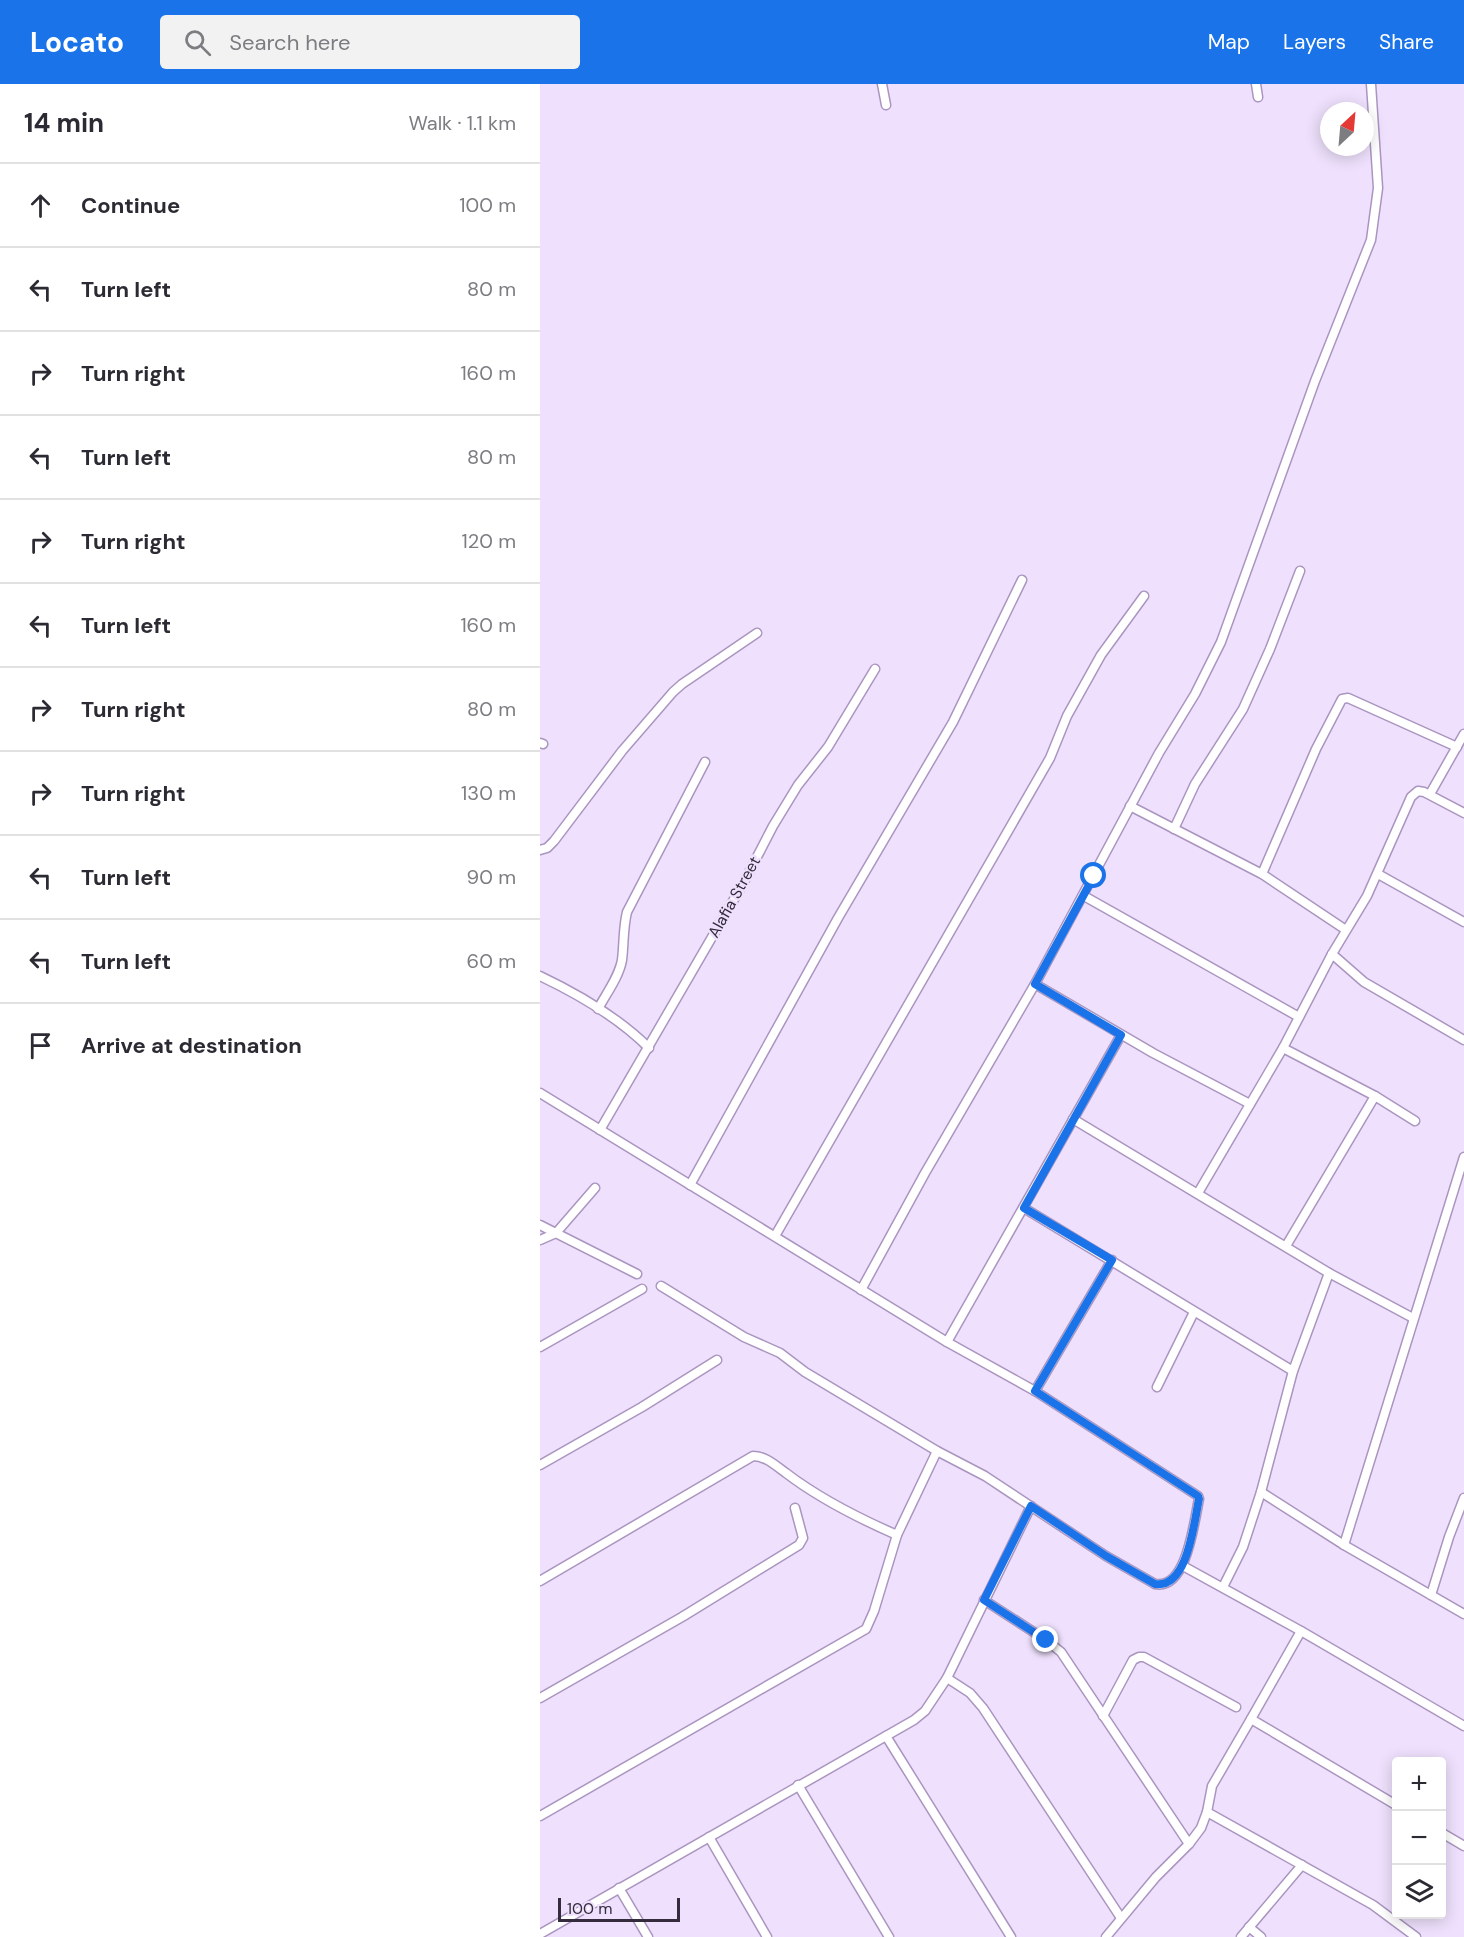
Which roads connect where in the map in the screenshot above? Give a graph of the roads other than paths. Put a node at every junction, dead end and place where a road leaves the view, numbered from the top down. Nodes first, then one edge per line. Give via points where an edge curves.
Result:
1 (882, 84) edge
2 (1256, 84) edge
3 (1371, 84) edge
4 (1258, 97) dead end
5 (886, 105) dead end
6 (1300, 571) dead end
7 (1022, 580) dead end
8 (1144, 596) dead end
9 (757, 633) dead end
10 (875, 669) dead end
11 (1464, 734) edge
12 (1457, 747) junction
13 (705, 762) dead end
14 (1430, 794) junction
15 (1130, 806) junction
16 (1464, 813) edge
17 (1174, 829) junction
18 (540, 850) edge
19 (1262, 874) junction
20 (1378, 874) junction
21 (1084, 896) junction
22 (1464, 922) edge
23 (1346, 930) junction
24 (1332, 954) junction
25 (540, 976) edge
26 (1035, 984) junction
27 (598, 1009) junction
28 (1299, 1017) junction
29 (1121, 1035) junction
30 (1464, 1040) edge
31 (649, 1048) junction
32 (1283, 1048) junction
33 (540, 1093) edge
34 (1375, 1096) junction
35 (1250, 1104) junction
36 (1074, 1119) junction
37 (1415, 1121) dead end
38 (600, 1130) junction
39 (1464, 1157) edge
40 (690, 1185) junction
41 (595, 1188) dead end
42 (1198, 1193) junction
43 (1024, 1208) junction
44 (540, 1225) edge
45 (555, 1233) junction
46 (775, 1236) junction
47 (540, 1240) edge
48 (1286, 1246) junction
49 (1112, 1260) junction
50 (1329, 1273) junction
51 (638, 1274) dead end
52 (661, 1286) dead end
53 (642, 1289) dead end
54 (861, 1290) junction
55 (1194, 1312) junction
56 (1413, 1318) junction
57 (947, 1342) junction
58 (540, 1347) edge
59 (717, 1360) dead end
60 (1293, 1371) junction
61 (1157, 1387) dead end
62 (1035, 1391) junction
63 (937, 1451) junction
64 (540, 1465) edge
65 (1261, 1492) junction
66 (1464, 1498) edge
67 (1031, 1506) junction
68 (795, 1508) dead end
69 (897, 1535) junction
70 (1344, 1545) junction
71 (1184, 1566) junction
72 (540, 1581) edge
73 (1223, 1587) junction
74 (1431, 1595) junction
75 (984, 1600) junction
76 (1464, 1614) edge
77 (1301, 1631) junction
78 (947, 1678) junction
79 (540, 1698) edge
80 (1236, 1707) dead end
81 (1103, 1716) junction
82 (1251, 1719) junction
83 (1464, 1726) edge
84 (886, 1736) junction
85 (798, 1785) junction
86 (1392, 1803) edge
87 (1208, 1812) junction
88 (540, 1816) edge
89 (1446, 1835) edge
90 (709, 1837) junction
91 (1189, 1844) junction
92 (1464, 1846) edge
93 (1302, 1865) junction
94 (619, 1888) junction
95 (1120, 1918) junction
96 (1249, 1928) junction
97 (540, 1934) edge
98 (648, 1937) edge
99 (767, 1937) edge
100 (889, 1937) edge
101 (1011, 1937) edge
102 (1106, 1937) edge
103 (1241, 1937) edge
104 (1261, 1937) edge
105 (1416, 1937) edge

1 - 5 street
2 - 4 street
3 - 15 street via 1378,188 1371,240 1315,381 1221,642
6 - 17 street via 1243,708 1195,784
7 - 40 street via 953,722 838,918
8 - 46 street via 1101,655 1067,716 1050,758
9 - 18 street via 673,692 622,751 554,841
10 - 31 street, Alafia Street via 828,747 773,826
11 - 12 street
12 - 14 street
12 - 19 street via 1348,698 1342,699 1316,748
13 - 27 street via 627,912 622,962
14 - 16 street
14 - 20 street via 1418,791 1411,796
15 - 17 street
15 - 21 street
17 - 19 street
19 - 23 street
20 - 22 street
20 - 23 street
21 - 26 street
21 - 28 street
23 - 24 street
24 - 28 street
24 - 30 street via 1364,982
25 - 27 street
26 - 29 street
26 - 54 street
27 - 31 street via 632,1031
28 - 32 street
29 - 35 street
29 - 36 street
31 - 38 street, Alafia Street
32 - 34 street
32 - 35 street
33 - 38 street
34 - 37 street
34 - 48 street
35 - 42 street
36 - 42 street
36 - 43 street
38 - 40 street
39 - 56 street
40 - 46 street
41 - 45 street
42 - 48 street
43 - 49 street
43 - 57 street
44 - 45 street
45 - 47 street
45 - 51 street
46 - 54 street
48 - 50 street
49 - 55 street
49 - 62 street
50 - 56 street
50 - 60 street
52 - 63 street via 744,1337 780,1353
53 - 58 street
54 - 57 street
55 - 60 street
55 - 61 street
56 - 70 street
57 - 62 street
59 - 64 street
60 - 65 street
62 - 71 street via 1198,1496
63 - 67 street
63 - 69 street
65 - 70 street
65 - 73 street via 1243,1547
66 - 74 street
67 - 71 street via 1155,1584 1167,1582
67 - 75 street
68 - 79 street via 803,1538 799,1545
69 - 72 street via 856,1518 766,1459 753,1456
69 - 88 street via 866,1629
70 - 74 street
71 - 73 street
73 - 77 street
74 - 76 street
75 - 78 street
75 - 81 street via 1055,1646
77 - 82 street
77 - 83 street
78 - 84 street via 925,1711
78 - 95 street via 970,1693 983,1708
80 - 81 street via 1139,1657
81 - 91 street
82 - 86 street
82 - 87 street via 1212,1786
84 - 85 street
84 - 101 street
85 - 90 street
85 - 100 street
87 - 91 street
87 - 93 street
89 - 92 street
90 - 94 street
90 - 99 street
91 - 95 street
93 - 96 street
93 - 105 street via 1385,1913
94 - 97 street
94 - 98 street
95 - 102 street
96 - 103 street
96 - 104 street

